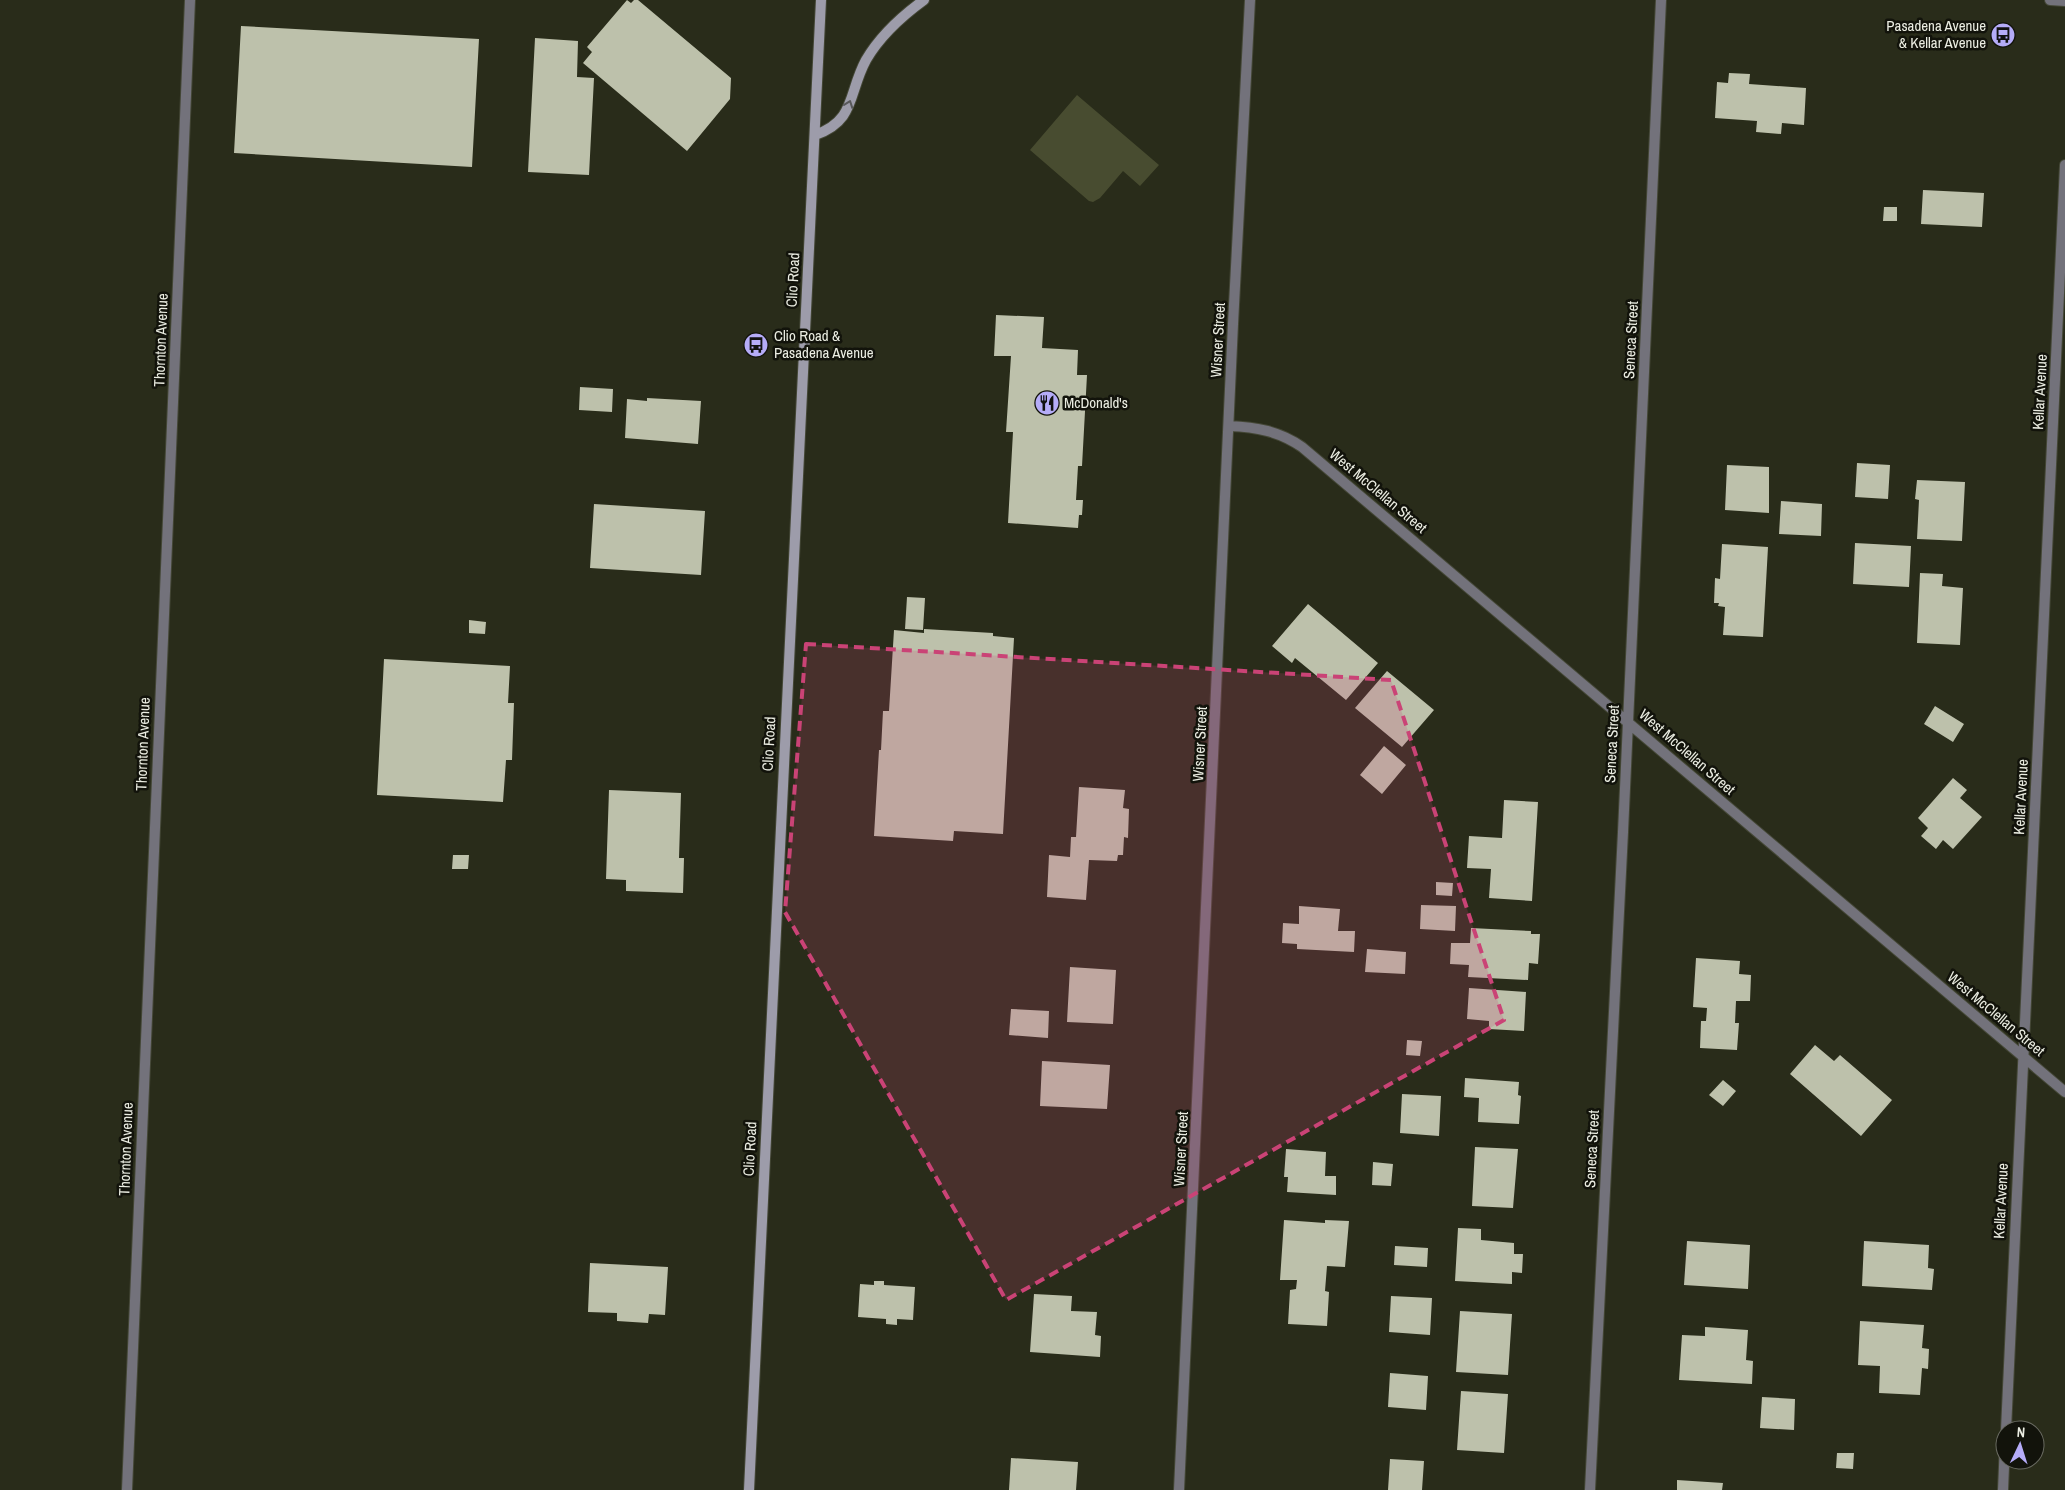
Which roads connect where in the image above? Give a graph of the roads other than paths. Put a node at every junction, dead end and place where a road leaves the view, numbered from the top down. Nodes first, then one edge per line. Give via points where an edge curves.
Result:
1 (190, 0) edge
2 (821, 0) edge
3 (924, 0) edge
4 (1250, 0) edge
5 (1661, 0) edge
6 (2050, 0) edge
7 (2065, 1) edge
8 (815, 135) junction
9 (2065, 165) edge
10 (1229, 426) junction
11 (1628, 722) junction
12 (2023, 1056) junction
13 (2065, 1092) edge
14 (2006, 1420) edge
15 (2004, 1470) edge
16 (126, 1490) edge
17 (749, 1490) edge
18 (1179, 1490) edge
19 (1590, 1490) edge
20 (2003, 1490) edge

1 - 16 street, Thornton Avenue
2 - 8 main road, Clio Road
8 -> 3 main road via 832,128 844,117 872,51 898,21
4 - 10 street, Wisner Street
5 - 11 street, Seneca Street
6 - 7 street
8 - 17 main road, Clio Road
9 - 12 street, Kellar Avenue
10 - 11 street, West McClellan Street via 1265,430 1302,446
10 - 18 street, Wisner Street
11 - 12 street, West McClellan Street
11 - 19 street, Seneca Street
12 - 13 street, West McClellan Street
12 - 14 street, Kellar Avenue
15 - 20 street

